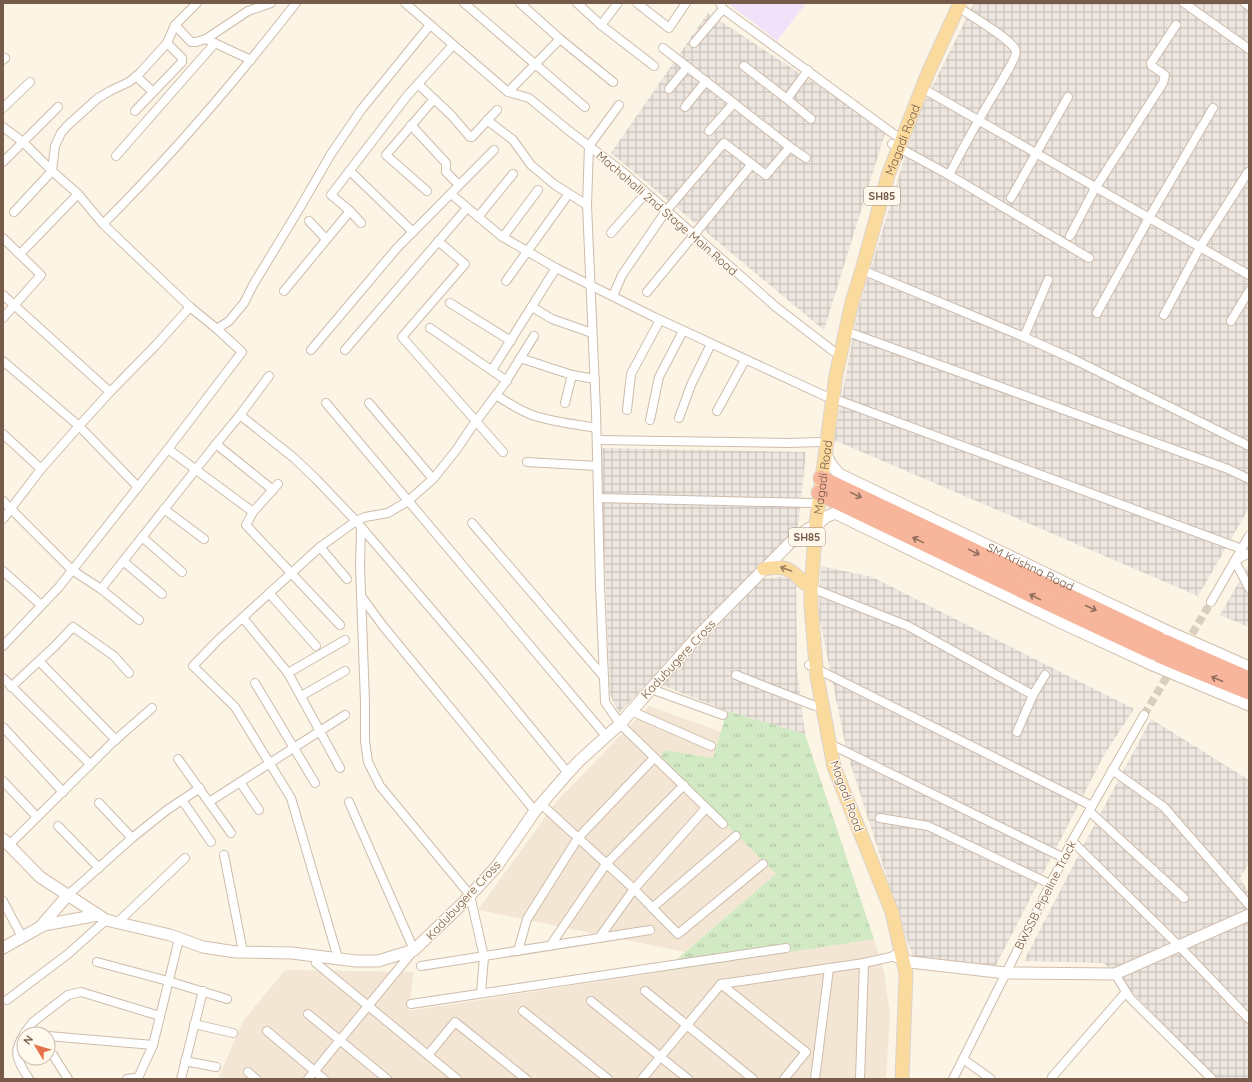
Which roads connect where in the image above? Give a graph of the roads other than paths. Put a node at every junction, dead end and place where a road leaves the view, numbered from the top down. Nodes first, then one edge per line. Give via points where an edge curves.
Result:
1 (197, 3) edge
2 (271, 3) edge
3 (296, 3) edge
4 (405, 3) edge
5 (464, 3) edge
6 (520, 3) edge
7 (577, 3) edge
8 (618, 3) edge
9 (637, 3) edge
10 (686, 3) edge
11 (1184, 3) edge
12 (1245, 3) edge
13 (957, 4) edge
14 (721, 6) edge
15 (1249, 6) edge
16 (175, 25) junction
17 (430, 25) junction
18 (601, 25) junction
19 (1176, 25) dead end
20 (206, 39) junction
21 (560, 39) junction
22 (167, 43) junction
23 (215, 43) junction
24 (694, 43) dead end
25 (453, 45) junction
26 (663, 48) dead end
27 (1249, 49) edge
28 (251, 60) junction
29 (535, 65) junction
30 (654, 66) dead end
31 (744, 66) dead end
32 (687, 67) junction
33 (808, 70) junction
34 (136, 76) junction
35 (706, 81) junction
36 (30, 82) dead end
37 (613, 82) dead end
38 (418, 84) junction
39 (922, 88) junction
40 (670, 89) dead end
41 (153, 92) junction
42 (508, 92) junction
43 (1068, 98) dead end
44 (434, 99) junction
45 (787, 99) junction
46 (734, 103) junction
47 (619, 105) dead end
48 (58, 107) dead end
49 (585, 107) dead end
50 (685, 107) dead end
51 (3, 108) edge
52 (1213, 108) dead end
53 (497, 110) dead end
54 (135, 111) dead end
55 (811, 119) dead end
56 (487, 120) junction
57 (978, 120) junction
58 (411, 125) junction
59 (3, 127) edge
60 (709, 131) dead end
61 (23, 142) junction
62 (895, 142) junction
63 (589, 146) junction
64 (790, 147) junction
65 (494, 150) dead end
66 (1036, 154) junction
67 (116, 156) dead end
68 (806, 158) dead end
69 (3, 162) edge
70 (752, 164) junction
71 (52, 171) junction
72 (350, 171) junction
73 (1249, 171) edge
74 (513, 174) dead end
75 (949, 175) junction
76 (459, 185) junction
77 (1094, 187) junction
78 (538, 190) dead end
79 (427, 191) dead end
80 (646, 193) junction
81 (78, 194) junction
82 (450, 194) junction
83 (1011, 198) dead end
84 (565, 199) dead end
85 (587, 205) junction
86 (467, 208) junction
87 (666, 211) junction
88 (14, 212) dead end
89 (350, 212) junction
90 (478, 217) junction
91 (1148, 218) junction
92 (309, 222) dead end
93 (361, 223) dead end
94 (103, 224) junction
95 (413, 232) junction
96 (611, 233) dead end
97 (694, 235) junction
98 (1070, 236) dead end
99 (503, 237) junction
100 (3, 238) edge
101 (326, 239) junction
102 (438, 241) junction
103 (1200, 247) junction
104 (527, 251) junction
105 (20, 254) junction
106 (1089, 258) dead end
107 (556, 268) junction
108 (862, 270) junction
109 (1249, 275) edge
110 (1048, 280) dead end
111 (506, 281) dead end
112 (590, 285) junction
113 (284, 291) dead end
114 (1249, 291) edge
115 (647, 292) dead end
116 (3, 295) edge
117 (613, 296) junction
118 (450, 303) dead end
119 (14, 305) junction
120 (190, 307) junction
121 (532, 307) junction
122 (1097, 313) dead end
123 (1164, 315) dead end
124 (3, 318) edge
125 (660, 320) junction
126 (1231, 322) dead end
127 (430, 328) dead end
128 (217, 329) junction
129 (683, 331) junction
130 (845, 331) junction
131 (592, 333) junction
132 (534, 336) dead end
133 (1024, 337) junction
134 (511, 341) junction
135 (710, 344) junction
136 (311, 350) dead end
137 (345, 350) dead end
138 (833, 351) junction
139 (520, 358) junction
140 (745, 360) junction
141 (3, 361) edge
142 (492, 370) junction
143 (269, 376) dead end
144 (572, 376) junction
145 (595, 379) junction
146 (507, 381) junction
147 (110, 392) junction
148 (496, 395) junction
149 (829, 397) junction
150 (326, 403) dead end
151 (369, 403) dead end
152 (565, 403) dead end
153 (626, 410) dead end
154 (717, 411) dead end
155 (240, 415) junction
156 (679, 418) dead end
157 (650, 420) dead end
158 (476, 421) junction
159 (79, 426) junction
160 (596, 428) junction
161 (3, 434) edge
162 (597, 440) junction
163 (216, 444) junction
164 (1249, 446) edge
165 (822, 447) junction
166 (168, 449) junction
167 (504, 452) dead end
168 (527, 462) dead end
169 (597, 466) junction
170 (41, 469) junction
171 (195, 470) junction
172 (432, 479) junction
173 (1249, 479) edge
174 (138, 487) junction
175 (817, 491) junction
176 (598, 498) junction
177 (3, 501) edge
178 (408, 501) junction
179 (12, 508) junction
180 (164, 509) junction
181 (253, 512) junction
182 (3, 519) edge
183 (356, 521) junction
184 (472, 523) dead end
185 (361, 528) junction
186 (812, 528) junction
187 (1249, 536) edge
188 (142, 537) junction
189 (204, 539) dead end
190 (320, 547) junction
191 (1245, 551) edge
192 (123, 561) junction
193 (1235, 561) junction
194 (764, 569) junction
195 (72, 570) junction
196 (3, 571) edge
197 (182, 572) dead end
198 (291, 574) junction
199 (347, 579) dead end
200 (808, 585) junction
201 (1249, 588) edge
202 (101, 589) junction
203 (269, 593) junction
204 (162, 594) dead end
205 (361, 596) junction
206 (1211, 602) tunnel mouth
207 (41, 605) junction
208 (243, 618) junction
209 (139, 620) dead end
210 (340, 625) dead end
211 (345, 640) dead end
212 (3, 646) edge
213 (316, 646) dead end
214 (1162, 648) junction
215 (1185, 659) junction
216 (39, 661) junction
217 (812, 667) junction
218 (1249, 667) edge
219 (345, 670) dead end
220 (128, 673) dead end
221 (288, 673) junction
222 (1044, 675) dead end
223 (736, 676) dead end
224 (604, 677) junction
225 (3, 678) edge
226 (1249, 679) edge
227 (255, 683) dead end
228 (11, 687) junction
229 (651, 688) junction
230 (1249, 692) edge
231 (1033, 695) junction
232 (301, 696) junction
233 (1249, 705) edge
234 (815, 706) junction
235 (152, 708) dead end
236 (631, 711) junction
237 (345, 715) dead end
238 (722, 715) dead end
239 (1144, 715) tunnel mouth
240 (620, 724) junction
241 (3, 727) edge
242 (320, 731) junction
243 (1017, 732) dead end
244 (606, 736) junction
245 (116, 740) junction
246 (830, 744) junction
247 (711, 746) dead end
248 (294, 748) junction
249 (654, 758) junction
250 (178, 759) dead end
251 (269, 763) junction
252 (90, 764) junction
253 (340, 768) dead end
254 (1112, 770) junction
255 (568, 773) junction
256 (3, 781) edge
257 (240, 782) junction
258 (315, 783) dead end
259 (684, 785) junction
260 (200, 788) junction
261 (63, 792) junction
262 (182, 800) junction
263 (209, 802) junction
264 (349, 802) dead end
265 (99, 803) dead end
266 (538, 808) junction
267 (706, 808) junction
268 (1091, 809) junction
269 (260, 810) dead end
270 (38, 817) junction
271 (880, 818) dead end
272 (723, 824) dead end
273 (58, 826) dead end
274 (230, 833) dead end
275 (736, 836) dead end
276 (132, 838) junction
277 (578, 838) junction
278 (1072, 841) junction
279 (6, 842) edge
280 (211, 842) dead end
281 (224, 855) dead end
282 (185, 858) dead end
283 (1064, 858) junction
284 (606, 864) junction
285 (763, 864) dead end
286 (99, 868) junction
287 (1050, 884) junction
288 (634, 889) junction
289 (68, 895) junction
290 (470, 895) junction
291 (1184, 898) dead end
292 (3, 901) edge
293 (1249, 905) edge
294 (652, 908) junction
295 (1249, 915) edge
296 (102, 917) junction
297 (118, 922) junction
298 (41, 926) junction
299 (650, 930) dead end
300 (22, 937) junction
301 (179, 938) junction
302 (599, 938) junction
303 (550, 946) junction
304 (1180, 946) junction
305 (3, 948) edge
306 (786, 948) dead end
307 (414, 950) junction
308 (518, 951) junction
309 (244, 952) junction
310 (484, 957) junction
311 (338, 958) junction
312 (898, 958) junction
313 (97, 962) dead end
314 (316, 963) dead end
315 (864, 963) junction
316 (421, 966) dead end
317 (829, 968) junction
318 (1006, 973) junction
319 (1115, 974) junction
320 (168, 981) junction
321 (721, 984) junction
322 (645, 991) dead end
323 (203, 992) junction
324 (1126, 992) junction
325 (481, 993) junction
326 (227, 999) dead end
327 (8, 1000) dead end
328 (591, 1001) dead end
329 (411, 1004) dead end
330 (368, 1006) junction
331 (523, 1010) dead end
332 (308, 1014) dead end
333 (160, 1016) junction
334 (1249, 1019) edge
335 (194, 1024) junction
336 (687, 1025) junction
337 (30, 1026) edge
338 (267, 1031) dead end
339 (233, 1033) dead end
340 (56, 1037) edge
341 (340, 1040) junction
342 (153, 1045) junction
343 (428, 1055) junction
344 (661, 1057) junction
345 (963, 1059) junction
346 (56, 1060) edge
347 (185, 1061) junction
348 (21, 1066) edge
349 (216, 1067) dead end
350 (315, 1071) junction
351 (248, 1072) dead end
352 (1052, 1077) dead end
353 (29, 1079) edge
354 (68, 1079) edge
355 (127, 1079) edge
356 (139, 1079) edge
357 (181, 1079) edge
358 (256, 1079) edge
359 (308, 1079) edge
360 (324, 1079) edge
361 (387, 1079) edge
362 (457, 1079) edge
363 (526, 1079) edge
364 (608, 1079) edge
365 (642, 1079) edge
366 (688, 1079) edge
367 (753, 1079) edge
368 (784, 1079) edge
369 (815, 1079) edge
370 (860, 1079) edge
371 (895, 1079) edge
372 (902, 1079) edge
373 (953, 1079) edge
374 (991, 1079) edge
375 (1212, 1079) edge

1 - 16 street
2 - 20 street via 248,11
3 - 28 street
4 - 17 street, Machohalli 2nd Stage Main Road
5 - 29 street
6 - 21 street
7 - 18 street
8 - 18 street
9 - 10 street via 669,28
11 - 27 street
12 - 15 street
13 - 39 main road, Magadi Road / SH85
13 - 57 street via 1016,49 1011,65
13 - 62 main road, Magadi Road / SH85 via 921,70
14 - 24 street
14 - 33 street
16 - 20 street via 191,42
16 - 22 street
17 - 25 street, Machohalli 2nd Stage Main Road
17 - 128 street via 361,110 331,154 244,303 229,321
18 - 30 street
19 - 77 street via 1151,63 1165,75 1163,83
20 - 23 street
21 - 29 street
21 - 37 street
22 - 34 street
22 - 41 street via 182,58 182,62
23 - 28 street
23 - 67 street
25 - 38 street
25 - 42 street, Machohalli 2nd Stage Main Road
26 - 32 street
28 - 94 street via 137,190
29 - 42 street
29 - 49 street
31 - 45 street
32 - 35 street
32 - 40 street
33 - 45 street
33 - 62 street
34 - 41 street
34 - 71 street via 98,98 67,126 55,146
35 - 46 street
35 - 50 street
36 - 51 street
38 - 44 street
38 - 72 street
39 - 57 street
39 - 62 main road, Magadi Road / SH85
41 - 54 street
42 - 63 street, Machohalli 2nd Stage Main Road via 529,98
43 - 66 street
44 - 56 street via 470,137
44 - 58 street
45 - 55 street
46 - 60 street
46 - 64 street
47 - 63 street
48 - 61 street
52 - 91 street
53 - 56 street
56 - 85 street via 513,140 532,165 555,185
57 - 66 street
57 - 75 street
58 - 76 street via 446,163 446,172
58 - 79 street via 386,155
59 - 61 street
61 - 69 street
61 - 71 street
62 - 75 street
62 - 108 main road, Magadi Road / SH85
62 - 138 main road, Magadi Road / SH85 via 881,171
63 - 80 street, Machohalli 2nd Stage Main Road
63 - 85 street
64 - 68 street
64 - 70 street via 766,175
65 - 76 street
66 - 77 street
66 - 83 street
70 - 87 street via 724,143
70 - 97 street
71 - 81 street
71 - 88 street
72 - 89 street via 331,195
72 - 95 street
73 - 103 street
74 - 90 street
75 - 106 street
76 - 82 street
77 - 91 street
77 - 98 street
78 - 99 street
80 - 87 street, Machohalli 2nd Stage Main Road
80 - 96 street
81 - 94 street
81 - 105 street
82 - 86 street
82 - 95 street
84 - 104 street
85 - 112 street
86 - 90 street
86 - 102 street
87 - 97 street, Machohalli 2nd Stage Main Road
87 - 117 street via 622,275
89 - 93 street
89 - 101 street
90 - 99 street
91 - 103 street
91 - 122 street
92 - 101 street
94 - 120 street
95 - 136 street
97 - 115 street
97 - 138 street, Machohalli 2nd Stage Main Road via 776,308
99 - 104 street
100 - 105 street
101 - 113 street
102 - 137 street
102 - 158 street via 465,264 402,337
103 - 109 street
103 - 123 street
104 - 107 street
104 - 111 street
105 - 119 street via 41,275
107 - 112 street
107 - 121 street
108 - 130 main road, Magadi Road / SH85
108 - 133 street
110 - 133 street
112 - 117 street
112 - 131 street
114 - 126 street
116 - 119 street
117 - 125 street
118 - 134 street
119 - 124 street
119 - 147 street
120 - 128 street
120 - 147 street
121 - 131 street via 552,319
121 - 134 street
125 - 129 street
125 - 153 street via 631,374
127 - 142 street
128 - 166 street via 242,352
129 - 135 street
129 - 157 street via 659,377
130 - 149 main road, Magadi Road / SH85
130 - 173 street via 1228,469
131 - 145 street
132 - 139 street
133 - 164 street
134 - 142 street
135 - 140 street
135 - 156 street
138 - 149 main road, Magadi Road / SH85
139 - 144 street
139 - 146 street
140 - 149 street
140 - 154 street
141 - 159 street
142 - 146 street
143 - 155 street
144 - 145 street
144 - 152 street
145 - 160 street
146 - 148 street
147 - 159 street
148 - 158 street
148 - 160 street via 513,407 532,415
149 - 165 main road, Magadi Road / SH85
149 - 191 street
150 - 178 street
151 - 172 street
155 - 163 street
155 - 183 street via 294,458
158 - 167 street
158 - 172 street via 458,449
159 - 170 street
159 - 174 street
160 - 162 street
161 - 170 street
162 - 165 street via 782,443
162 - 169 street
163 - 171 street
163 - 181 street via 275,487
165 - 175 main road, Magadi Road / SH85
165 - 175 main road, Magadi Road / SH85
165 - 214 street, SM Krishna Road via 839,474 1080,590
166 - 171 street
166 - 174 street
168 - 169 street
169 - 176 street
170 - 179 street
171 - 180 street
171 - 181 street
172 - 178 street
174 - 195 street
175 - 176 street
175 - 186 main road, Magadi Road / SH85
175 - 214 highway, SM Krishna Road via 1069,613
176 - 224 street
177 - 179 street
178 - 183 street via 388,513
178 - 244 street
179 - 182 street
179 - 195 street
180 - 188 street
180 - 189 street
181 - 198 street via 246,525
183 - 185 street
183 - 190 street
184 - 224 street
185 - 205 street
185 - 255 street
186 - 194 street, Kadubugere Cross via 792,541
186 - 200 main road, Magadi Road / SH85
186 - 214 street, SM Krishna Road via 835,513 1057,620
187 - 191 street
188 - 192 street
188 - 197 street
190 - 198 street
190 - 199 street
191 - 193 street
192 - 202 street
192 - 204 street
193 - 201 street
193 - 206 street
200 -> 194 main road via 787,568
194 - 229 street, Kadubugere Cross
195 - 202 street
195 - 207 street
196 - 207 street
198 - 203 street
198 - 210 street
200 - 217 main road, Magadi Road / SH85 via 804,604
200 - 231 street via 908,626
202 - 209 street
203 - 208 street
203 - 213 street
205 - 266 street via 383,626
205 - 290 street via 365,741 368,762 380,786
207 - 212 street
208 - 221 street
208 - 251 street via 193,666 235,707
211 - 221 street
214 - 215 highway, SM Krishna Road, bridge
214 - 215 street, SM Krishna Road, bridge
215 - 218 street, SM Krishna Road
215 - 226 highway, SM Krishna Road
230 -> 215 highway, SM Krishna Road
215 - 233 street, SM Krishna Road
216 - 220 street via 73,627 114,656
216 - 228 street
216 - 245 street
217 - 234 main road, Magadi Road / SH85
217 - 246 main road, Magadi Road / SH85
217 - 268 street
219 - 232 street
221 - 232 street
222 - 231 street
223 - 234 street
224 - 240 street via 606,702
225 - 228 street
227 - 248 street
228 - 252 street
229 - 236 street, Kadubugere Cross
229 - 238 street
231 - 243 street
232 - 242 street
234 - 312 main road, Magadi Road / SH85 via 827,767 885,912
235 - 245 street
236 - 240 street, Kadubugere Cross
236 - 247 street
237 - 242 street
239 - 254 street, BWSSB Pipeline Track
240 - 244 street, Kadubugere Cross
240 - 249 street
241 - 261 street
242 - 248 street
242 - 253 street
244 - 255 street, Kadubugere Cross
245 - 252 street
246 - 283 street
246 - 312 main road, Magadi Road / SH85 via 834,767 892,912
248 - 251 street
248 - 258 street
249 - 259 street
249 - 277 street
250 - 260 street
251 - 257 street
251 - 311 street via 291,798
252 - 261 street
254 - 268 street, BWSSB Pipeline Track
254 - 293 street via 1164,807
255 - 266 street, Kadubugere Cross
256 - 270 street
257 - 263 street
257 - 269 street
259 - 267 street
259 - 284 street
260 - 262 street
260 - 263 street
261 - 270 street
262 - 276 street
262 - 280 street
263 - 274 street
264 - 307 street
265 - 276 street
266 - 277 street
266 - 290 street, Kadubugere Cross via 497,866
267 - 272 street
267 - 288 street
268 - 278 street, BWSSB Pipeline Track
268 - 291 street
270 - 279 street
271 - 287 street via 928,826
273 - 286 street
275 - 294 street
276 - 286 street
277 - 284 street
277 - 308 street via 527,919
278 - 283 street, BWSSB Pipeline Track
278 - 304 street
279 - 289 street, Kadubugere Cross via 40,877
281 - 309 street
282 - 297 street
283 - 287 street, BWSSB Pipeline Track
284 - 288 street
284 - 303 street
285 - 294 street via 678,934
286 - 289 street
287 - 318 street, BWSSB Pipeline Track
288 - 294 street
288 - 302 street
289 - 296 street, Kadubugere Cross
289 - 298 street
290 - 307 street, Kadubugere Cross
290 - 310 street
292 - 300 street
295 - 304 street
296 - 297 street, Kadubugere Cross
296 - 298 street
296 - 327 street via 68,954
297 - 301 street, Kadubugere Cross
298 - 300 street
299 - 302 street
300 - 305 street
301 - 309 street, Kadubugere Cross via 203,947
301 - 320 street
302 - 303 street
303 - 308 street
304 - 319 street
304 - 334 street
306 - 325 street
307 - 311 street, Kadubugere Cross via 378,962 356,962
307 - 330 street
308 - 310 street
309 - 311 street, Kadubugere Cross via 292,953
310 - 316 street
310 - 325 street
312 - 315 street
312 - 318 street via 910,962
312 - 371 main road, Magadi Road / SH85
312 - 372 main road, Magadi Road / SH85 via 906,974
313 - 320 street
314 - 330 street
315 - 317 street
315 - 370 street
317 - 321 street
317 - 369 street
318 - 319 street
318 - 345 street, BWSSB Pipeline Track
319 - 324 street
320 - 323 street
320 - 333 street
321 - 336 street
321 - 368 street via 806,1052
322 - 336 street
323 - 326 street
323 - 335 street
324 - 352 street
324 - 375 street
325 - 329 street
328 - 344 street
330 - 341 street
330 - 343 street
331 - 364 street
332 - 341 street
333 - 337 street via 81,992 68,995
333 - 342 street
335 - 339 street
335 - 347 street
336 - 344 street
336 - 367 street
338 - 350 street
340 - 342 street
341 - 350 street
341 - 361 street
342 - 356 street
343 - 362 street
343 - 363 street via 455,1022
344 - 365 street
344 - 366 street
345 - 373 street, BWSSB Pipeline Track
345 - 374 street
346 - 354 street
347 - 349 street
347 - 357 street
348 - 353 street
350 - 359 street
350 - 360 street
351 - 358 street
355 - 356 street

